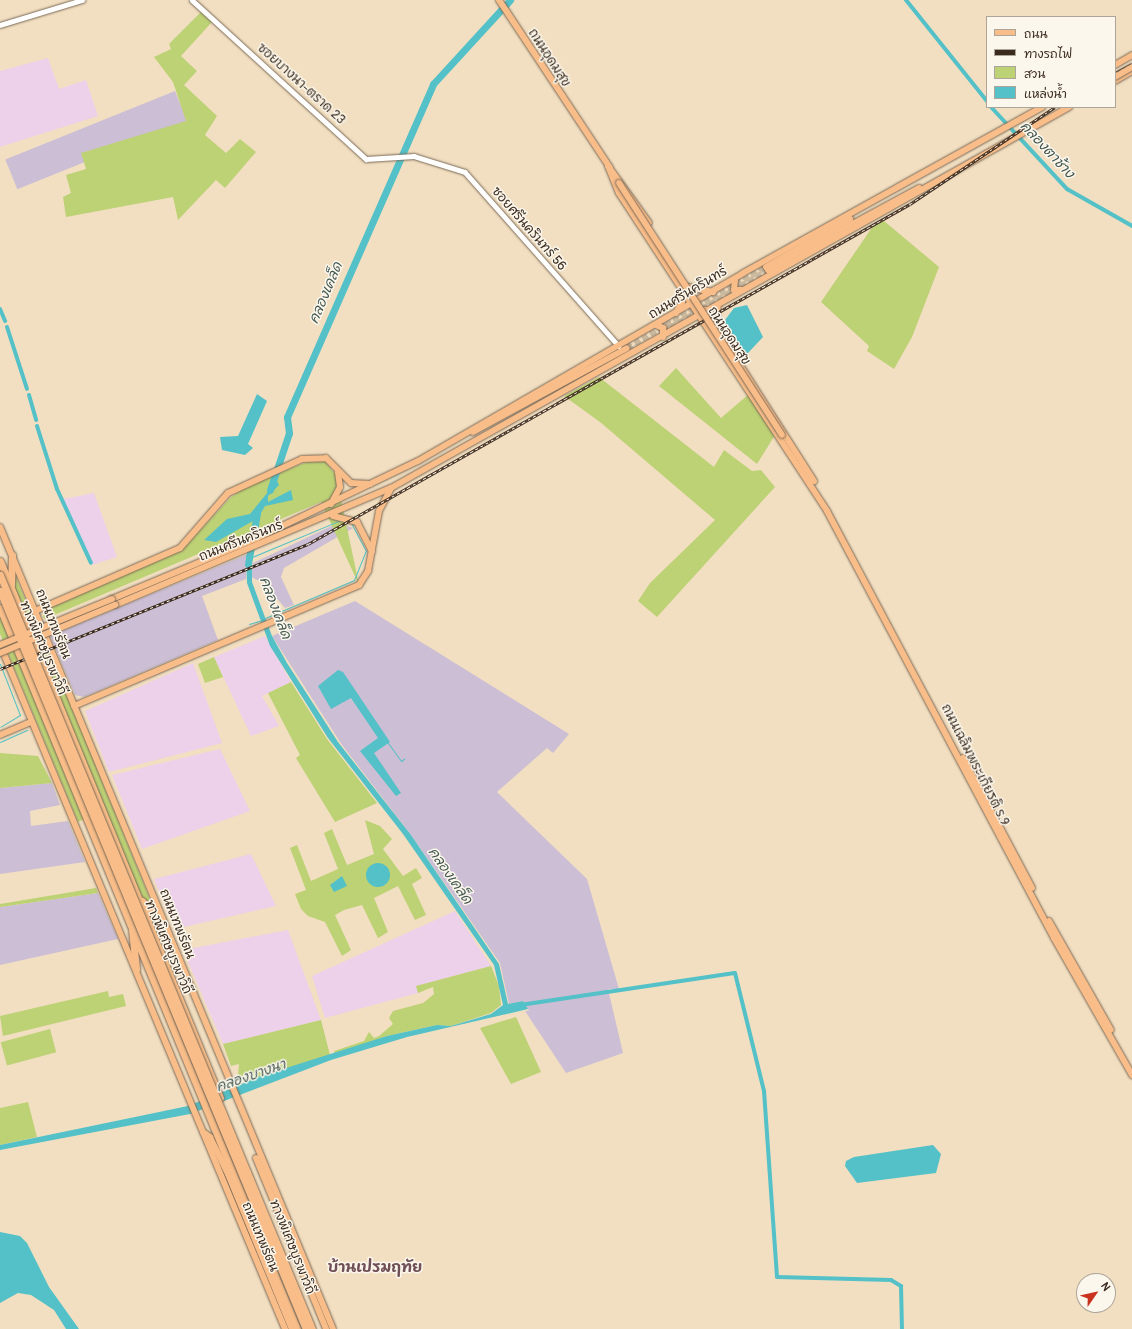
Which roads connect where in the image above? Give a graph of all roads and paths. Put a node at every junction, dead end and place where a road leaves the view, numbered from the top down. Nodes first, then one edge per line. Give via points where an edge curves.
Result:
1 (82, 0) edge
2 (192, 0) edge
3 (499, 0) edge
4 (0, 25) edge
5 (1132, 55) edge
6 (1132, 59) edge
7 (1116, 64) edge
8 (1132, 67) edge
9 (1116, 68) edge
10 (1132, 72) edge
11 (1116, 78) edge
12 (1116, 79) edge
13 (1040, 108) edge
14 (1043, 108) edge
15 (1060, 108) edge
16 (1067, 108) edge
17 (1028, 116) junction
18 (1034, 125) junction
19 (404, 156) joint
20 (608, 166) junction
21 (922, 175) junction
22 (928, 186) junction
23 (669, 255) junction
24 (662, 259) junction
25 (735, 278) junction
26 (680, 287) junction
27 (689, 287) junction
28 (744, 290) junction
29 (713, 292) junction
30 (698, 301) junction
31 (691, 305) junction
32 (718, 305) junction
33 (706, 312) junction
34 (676, 314) junction
35 (698, 316) junction
36 (688, 323) junction
37 (656, 325) junction
38 (717, 328) junction
39 (708, 330) junction
40 (663, 337) junction
41 (725, 341) junction
42 (718, 345) junction
43 (619, 346) junction
44 (468, 433) junction
45 (782, 436) joint
46 (483, 437) junction
47 (792, 450) junction
48 (799, 466) junction
49 (337, 469) junction
50 (809, 473) junction
51 (376, 483) junction
52 (391, 488) junction
53 (331, 505) junction
54 (330, 516) junction
55 (0, 527) edge
56 (844, 538) junction
57 (12, 555) junction
58 (373, 555) junction
59 (0, 561) edge
60 (0, 575) edge
61 (11, 587) junction
62 (0, 591) edge
63 (0, 601) edge
64 (113, 602) junction
65 (0, 608) edge
66 (35, 611) junction
67 (0, 645) edge
68 (0, 653) edge
69 (910, 660) junction
70 (74, 706) junction
71 (31, 722) junction
72 (0, 735) edge
73 (138, 896) junction
74 (130, 920) junction
75 (165, 926) junction
76 (136, 969) junction
77 (1132, 1068) edge
78 (1132, 1075) edge
79 (244, 1120) junction
80 (203, 1132) junction
81 (285, 1329) edge
82 (292, 1329) edge
83 (297, 1329) edge
84 (302, 1329) edge
85 (306, 1329) edge
86 (313, 1329) edge
87 (326, 1329) edge
88 (333, 1329) edge

1 - 4 street
2 - 19 street, ซอยบางนา-ตราด 23 via 366,159
3 - 20 main road, ถนนอุดมสุข
5 - 7 main road
6 - 9 main road
8 - 11 main road, bridge
10 - 12 main road
13 - 17 main road, ถนนศรีนครินทร์
14 - 17 main road
15 - 18 main road
16 - 18 main road, ถนนศรีนครินทร์
17 - 21 main road, ถนนศรีนครินทร์
18 - 22 main road, ถนนศรีนครินทร์
19 - 43 street, ซอยศรีนครินทร์ 56 via 465,172
20 - 23 main road, ถนนอุดมสุข via 618,175
20 - 24 main road, ถนนอุดมสุข via 619,192
20 - 45 main road, ถนนอุดมสุข, bridge
21 - 22 main road, ถนนศรีนครินทร์ via 907,187 767,268 910,191
21 - 25 main road, ถนนศรีนครินทร์
22 - 28 main road, ถนนศรีนครินทร์
23 - 24 main road via 667,260
23 - 27 main road, ถนนอุดมสุข
24 - 26 main road, ถนนอุดมสุข
25 - 28 main road via 734,290
25 - 29 main road, ถนนศรีนครินทร์
26 - 31 main road, ถนนอุดมสุข
26 - 34 main road via 682,302
27 - 29 main road
27 - 30 main road, ถนนอุดมสุข
28 - 32 main road, ถนนศรีนครินทร์
29 - 30 main road, ถนนศรีนครินทร์
30 - 31 main road, ถนนศรีนครินทร์
30 - 33 main road, ถนนอุดมสุข
31 - 34 main road, ถนนศรีนครินทร์
31 - 35 main road, ถนนอุดมสุข
32 - 33 main road, ถนนศรีนครินทร์
32 - 38 main road
33 - 35 main road, ถนนศรีนครินทร์
33 - 38 main road, ถนนเฉลิมพระเกียรติ ร.9
34 - 37 main road, ถนนศรีนครินทร์
35 - 36 main road, ถนนศรีนครินทร์
35 - 39 main road, ถนนเฉลิมพระเกียรติ ร.9
36 - 39 main road
36 - 40 main road, ถนนศรีนครินทร์
37 - 40 main road via 663,328
37 - 43 main road, ถนนศรีนครินทร์
38 - 41 main road, ถนนเฉลิมพระเกียรติ ร.9
39 - 42 main road, ถนนเฉลิมพระเกียรติ ร.9
40 - 46 main road, ถนนศรีนครินทร์
41 - 42 main road via 718,338
41 - 50 main road, ถนนเฉลิมพระเกียรติ ร.9
42 - 48 main road, ถนนเฉลิมพระเกียรติ ร.9
43 - 44 main road, ถนนศรีนครินทร์
44 - 46 main road, ถนนศรีนครินทร์ via 484,428 628,350
44 - 51 main road, ถนนศรีนครินทร์
45 - 47 main road, ถนนเฉลิมพระเกียรติ ร.9
46 - 52 main road, ถนนศรีนครินทร์
47 - 48 main road, ถนนเฉลิมพระเกียรติ ร.9
47 - 50 main road, ถนนเฉลิมพระเกียรติ ร.9
48 - 56 main road, ถนนเฉลิมพระเกียรติ ร.9
49 - 51 main road via 355,485
49 - 53 main road via 340,487
49 - 66 main road via 326,458 315,456 273,471 228,493 180,548
50 - 56 main road, ถนนเฉลิมพระเกียรติ ร.9
51 - 53 main road, ถนนศรีนครินทร์
52 - 54 main road, ถนนศรีนครินทร์
52 - 58 main road via 379,511
53 - 64 main road, ถนนศรีนครินทร์
54 - 58 main road via 357,522
54 - 64 main road, ถนนศรีนครินทร์ via 253,549
55 - 57 main road, ถนนเทพรัตน
56 - 69 main road, ถนนเฉลิมพระเกียรติ ร.9
57 - 61 highway
57 - 66 main road, ถนนเทพรัตน
58 - 70 main road via 368,571 359,585
59 - 61 highway, ถนนเทพรัตน
60 - 86 highway, ทางพิเศษบูรพาวิถี, bridge
61 - 73 highway, ถนนเทพรัตน
62 - 85 highway, ทางพิเศษบูรพาวิถี, bridge
63 - 84 highway, bridge
64 - 67 main road, ถนนศรีนครินทร์, bridge
64 - 68 main road, ถนนศรีนครินทร์, bridge
65 - 74 highway, ถนนเทพรัตน
66 - 70 main road, ถนนเทพรัตน
67 - 71 main road, ถนนเทพรัตน
69 - 77 main road, ถนนเฉลิมพระเกียรติ ร.9 via 1050,923
69 - 78 main road, ถนนเฉลิมพระเกียรติ ร.9 via 1054,938
70 - 75 main road, ถนนเทพรัตน
71 - 72 main road
71 - 76 main road, ถนนเทพรัตน
73 - 75 highway
73 - 86 highway, ถนนเทพรัตน
74 - 76 highway
74 - 83 highway, ถนนเทพรัตน
75 - 79 main road, ถนนเทพรัตน
76 - 80 main road, ถนนเทพรัตน
79 - 87 main road
79 - 88 main road, ถนนเทพรัตน
80 - 81 main road, ถนนเทพรัตน
80 - 82 main road via 210,1137 228,1174

